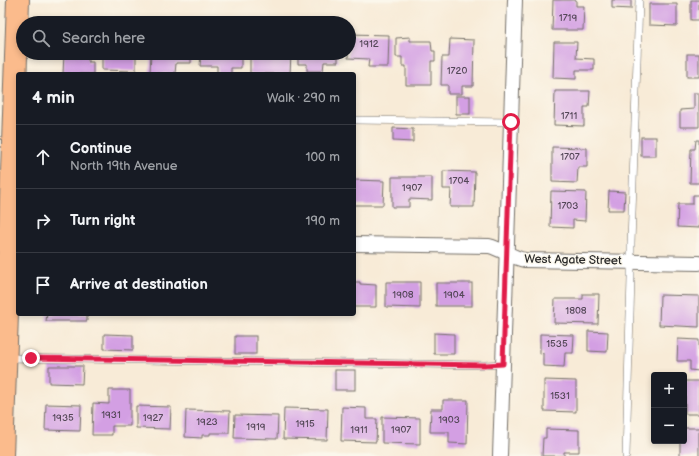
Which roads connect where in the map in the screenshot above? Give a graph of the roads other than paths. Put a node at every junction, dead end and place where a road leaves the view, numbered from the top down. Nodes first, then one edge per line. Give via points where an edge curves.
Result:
1 (18, 0) edge
2 (515, 0) edge
3 (639, 0) edge
4 (18, 16) edge
5 (17, 60) edge
6 (17, 72) edge
7 (16, 116) edge
8 (356, 120) edge
9 (511, 122) junction
10 (356, 244) edge
11 (9, 246) edge
12 (507, 253) junction
13 (631, 262) junction
14 (699, 263) edge
15 (6, 358) junction
16 (503, 364) junction
17 (2, 456) edge
18 (500, 456) edge
19 (626, 456) edge

1 - 4 main road
2 - 9 street
3 - 13 lane
5 - 6 main road
7 - 11 main road
8 - 9 lane
9 - 12 street
10 - 12 street, West Agate Street via 489,246
11 - 15 main road
12 - 13 street, West Agate Street via 525,260
12 - 16 street
13 - 14 street, West Agate Street
13 - 19 lane
15 - 16 lane
15 - 17 main road
16 - 18 street

